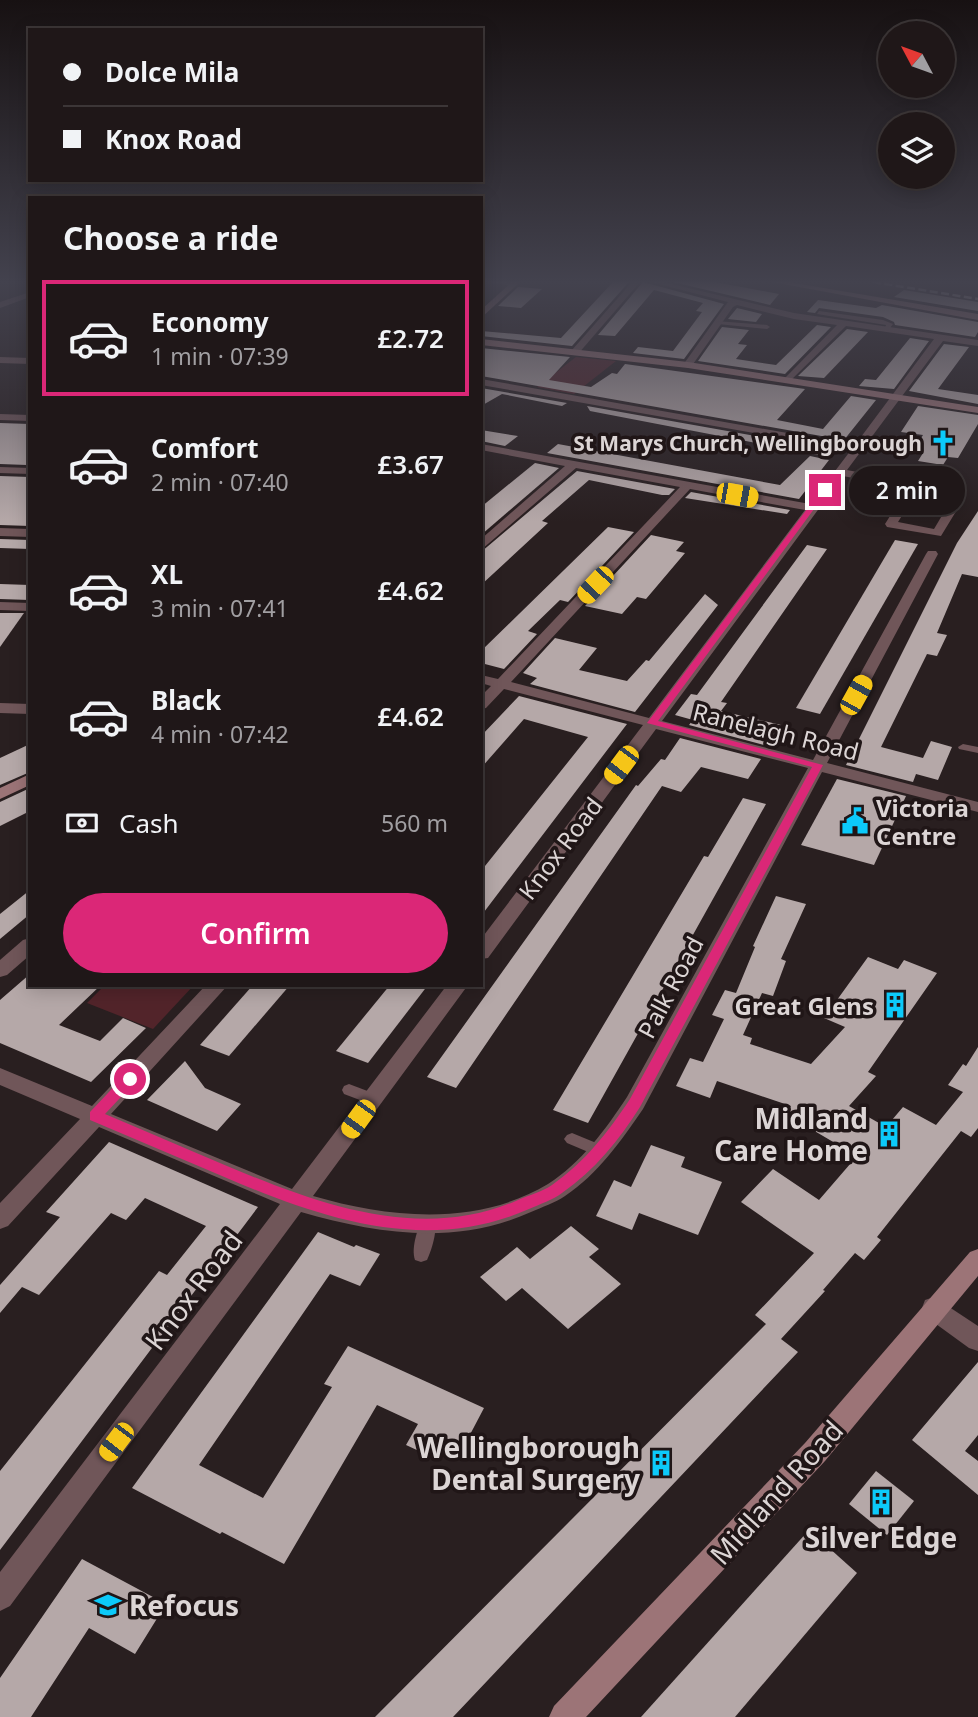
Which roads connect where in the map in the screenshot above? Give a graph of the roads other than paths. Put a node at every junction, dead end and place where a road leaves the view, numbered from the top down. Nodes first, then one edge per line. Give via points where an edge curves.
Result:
1 (663, 362) edge
2 (690, 362) edge
3 (806, 362) edge
4 (921, 362) edge
5 (688, 365) junction
6 (788, 380) junction
7 (483, 382) edge
8 (894, 397) junction
9 (978, 410) edge
10 (0, 417) edge
11 (28, 418) edge
12 (483, 447) edge
13 (856, 448) junction
14 (574, 464) junction
15 (0, 470) edge
16 (28, 471) edge
17 (838, 472) junction
18 (688, 485) junction
19 (914, 486) junction
20 (811, 508) junction
21 (0, 532) edge
22 (28, 533) edge
23 (483, 544) edge
24 (932, 554) dead end
25 (0, 606) edge
26 (28, 607) edge
27 (483, 680) edge
28 (501, 684) junction
29 (483, 703) edge
30 (0, 708) edge
31 (28, 709) edge
32 (652, 723) junction
33 (964, 747) dead end
34 (978, 750) edge
35 (818, 765) junction
36 (28, 780) edge
37 (0, 794) edge
38 (978, 807) edge
39 (28, 946) edge
40 (483, 950) edge
41 (0, 970) edge
42 (216, 987) edge
43 (457, 987) edge
44 (0, 1076) edge
45 (349, 1090) dead end
46 (373, 1099) junction
47 (95, 1116) junction
48 (572, 1139) dead end
49 (600, 1151) junction
50 (297, 1201) junction
51 (0, 1219) edge
52 (428, 1224) junction
53 (421, 1255) dead end
54 (978, 1259) edge
55 (934, 1308) junction
56 (978, 1340) edge
57 (0, 1595) edge
58 (565, 1717) edge

1 - 5 main road
2 - 5 street
3 - 6 street
4 - 8 street, Knox Road
5 - 6 main road
6 - 8 main road
7 - 13 street
8 - 9 main road
8 - 13 street, Knox Road
10 - 11 street
12 - 14 street
13 - 17 street, Knox Road
14 - 18 street
14 - 23 street
15 - 16 street
17 - 19 street
17 - 20 street, Knox Road
18 - 20 street
18 - 28 street
19 - 19 street via 960,495 937,534 891,524
20 - 32 street, Knox Road
21 - 22 street
24 - 35 street, Palk Road
25 - 26 street
27 - 28 street, Ranelagh Road
28 - 29 street
28 - 32 street, Ranelagh Road
30 - 31 street
32 - 35 street, Ranelagh Road
32 - 40 street, Knox Road
33 - 34 lane
35 - 38 street, Ranelagh Road
35 - 49 street, Palk Road via 635,1103
36 - 37 main road
39 - 41 street
42 - 47 street
43 - 46 street, Knox Road
44 - 47 street, Palk Road
45 - 46 lane
46 - 50 street, Knox Road
47 - 50 street, Palk Road
47 - 51 street
48 - 49 lane
49 - 52 street, Palk Road via 556,1190 509,1211 463,1223
50 - 52 street, Palk Road via 349,1216
50 - 57 street, Knox Road
52 - 53 lane
54 - 55 main road, Midland Road
55 - 56 street
55 - 58 main road, Midland Road via 815,1452

